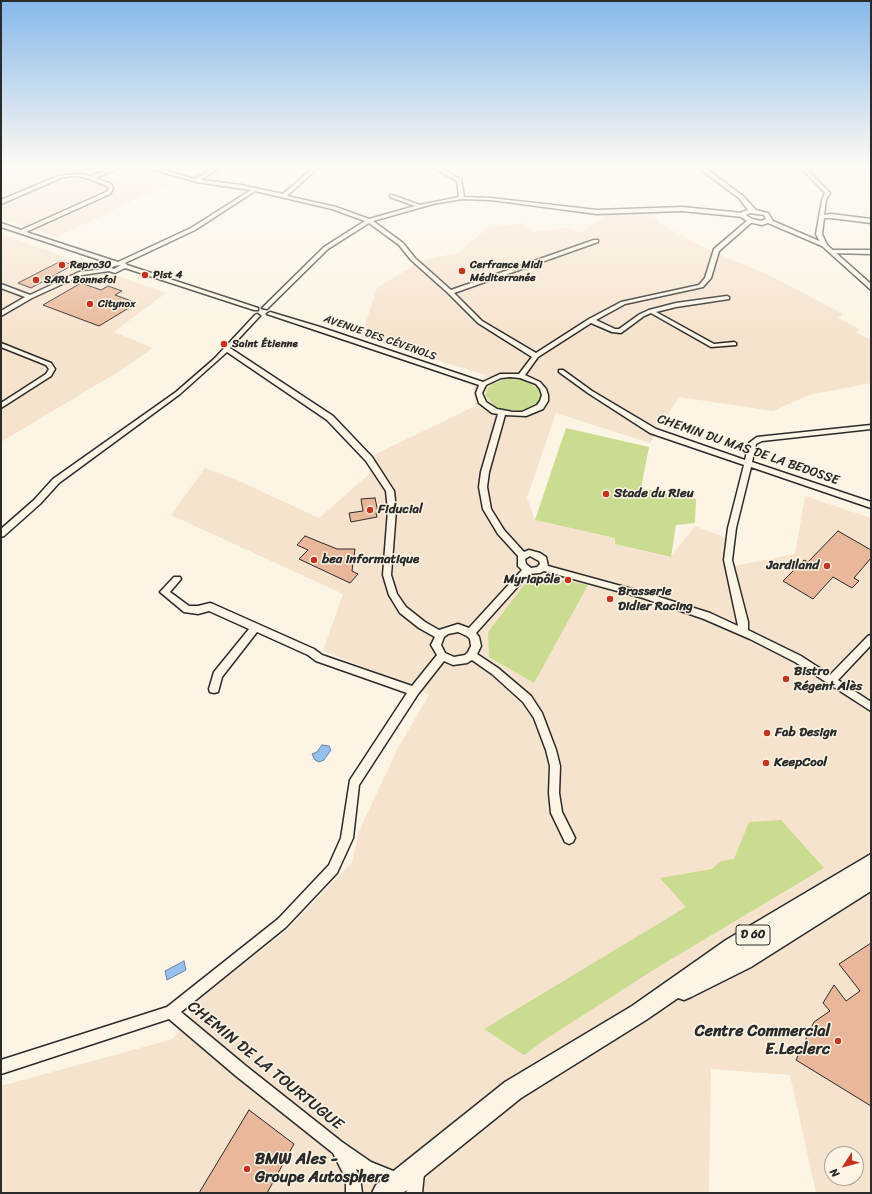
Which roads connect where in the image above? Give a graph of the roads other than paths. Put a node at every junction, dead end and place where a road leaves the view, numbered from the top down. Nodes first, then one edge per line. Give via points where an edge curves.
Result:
1 (43, 223) edge
2 (203, 223) edge
3 (366, 223) edge
4 (371, 223) edge
5 (748, 223) edge
6 (772, 223) edge
7 (820, 223) edge
8 (1, 225) edge
9 (23, 232) junction
10 (596, 241) dead end
11 (824, 246) junction
12 (832, 252) junction
13 (871, 252) edge
14 (97, 256) junction
15 (120, 266) junction
16 (108, 268) junction
17 (1, 286) edge
18 (871, 288) edge
19 (450, 292) junction
20 (30, 296) junction
21 (727, 298) dead end
22 (265, 308) junction
23 (651, 311) junction
24 (257, 313) junction
25 (1, 314) edge
26 (270, 314) junction
27 (591, 320) junction
28 (734, 344) dead end
29 (1, 345) edge
30 (227, 349) junction
31 (536, 356) junction
32 (562, 371) dead end
33 (521, 376) junction
34 (483, 384) junction
35 (1, 406) edge
36 (502, 413) junction
37 (871, 427) edge
38 (748, 465) junction
39 (871, 505) edge
40 (1, 534) edge
41 (523, 556) junction
42 (543, 568) junction
43 (527, 570) junction
44 (177, 579) dead end
45 (255, 628) junction
46 (743, 632) junction
47 (470, 633) junction
48 (440, 635) junction
49 (871, 639) edge
50 (472, 655) junction
51 (442, 656) junction
52 (831, 680) junction
53 (214, 690) dead end
54 (414, 691) junction
55 (871, 707) edge
56 (569, 838) dead end
57 (871, 863) edge
58 (871, 880) edge
59 (171, 1012) junction
60 (639, 1013) junction
61 (1, 1067) edge
62 (337, 1147) junction
63 (399, 1189) edge
64 (354, 1193) edge

1 - 9 street
2 - 15 street
3 - 22 street via 326,248
4 - 19 street via 401,244 413,259
5 - 27 street via 716,250 708,278 701,286 623,303
6 - 11 street
7 - 11 street via 819,234
8 - 9 street
9 - 14 street
10 - 19 street
11 - 12 street
12 - 13 street
12 - 18 street
14 - 15 street
14 - 16 street
15 - 16 street
15 - 16 street
15 - 24 street
16 - 20 street via 81,273
17 - 20 street
19 - 31 street via 480,322
20 - 25 street
21 - 23 street
22 - 24 street
22 - 26 street via 269,309
23 - 27 street via 621,331 614,331
23 - 28 street via 713,346
24 - 26 street via 262,316
24 - 30 street
26 - 34 street, AVENUE DES CÉVENOLS
27 - 31 street
29 - 35 street via 49,364 52,369 49,375
30 - 40 street via 178,393 56,481 38,502
30 - 48 street via 330,418 369,458 390,491 392,510 387,575 393,595 403,610
31 - 33 street
32 - 38 street, CHEMIN DU MAS DE LA BEDOSSE via 590,392 653,431
33 - 34 street via 500,376
33 - 36 street via 531,379 543,389 544,401 540,407 523,414
34 - 36 street via 479,393 483,403
36 - 41 street via 483,487 487,509 497,526
37 - 38 street via 760,439 753,443
38 - 39 street, CHEMIN DU MAS DE LA BEDOSSE
38 - 46 street via 732,528 728,560 743,622
41 - 42 street via 537,554 544,562
41 - 43 street via 520,564
42 - 43 street
42 - 46 street via 678,606
43 - 47 street
44 - 45 street via 164,592 187,610 210,607
45 - 53 street via 217,675
45 - 54 street via 311,652 319,658
46 - 52 street via 798,659
47 - 48 street via 458,628
47 - 50 street via 476,646
48 - 51 street via 436,645
49 - 52 street
50 - 51 street via 461,661
50 - 56 street via 495,671 526,699 538,716 555,766 554,793 557,813
51 - 54 street
52 - 55 street
54 - 59 street via 354,784 346,838 333,869 282,923
57 - 60 main road, D 60 via 734,947
58 - 60 main road, D 60 via 744,960
59 - 61 street
59 - 62 street, CHEMIN DE LA TOURTUGUE
60 - 63 main road, D 60 via 513,1090 419,1166
62 - 63 street, CHEMIN DE LA TOURTUGUE
62 - 64 street, CHEMIN DE LA TOURTUGUE via 353,1178

